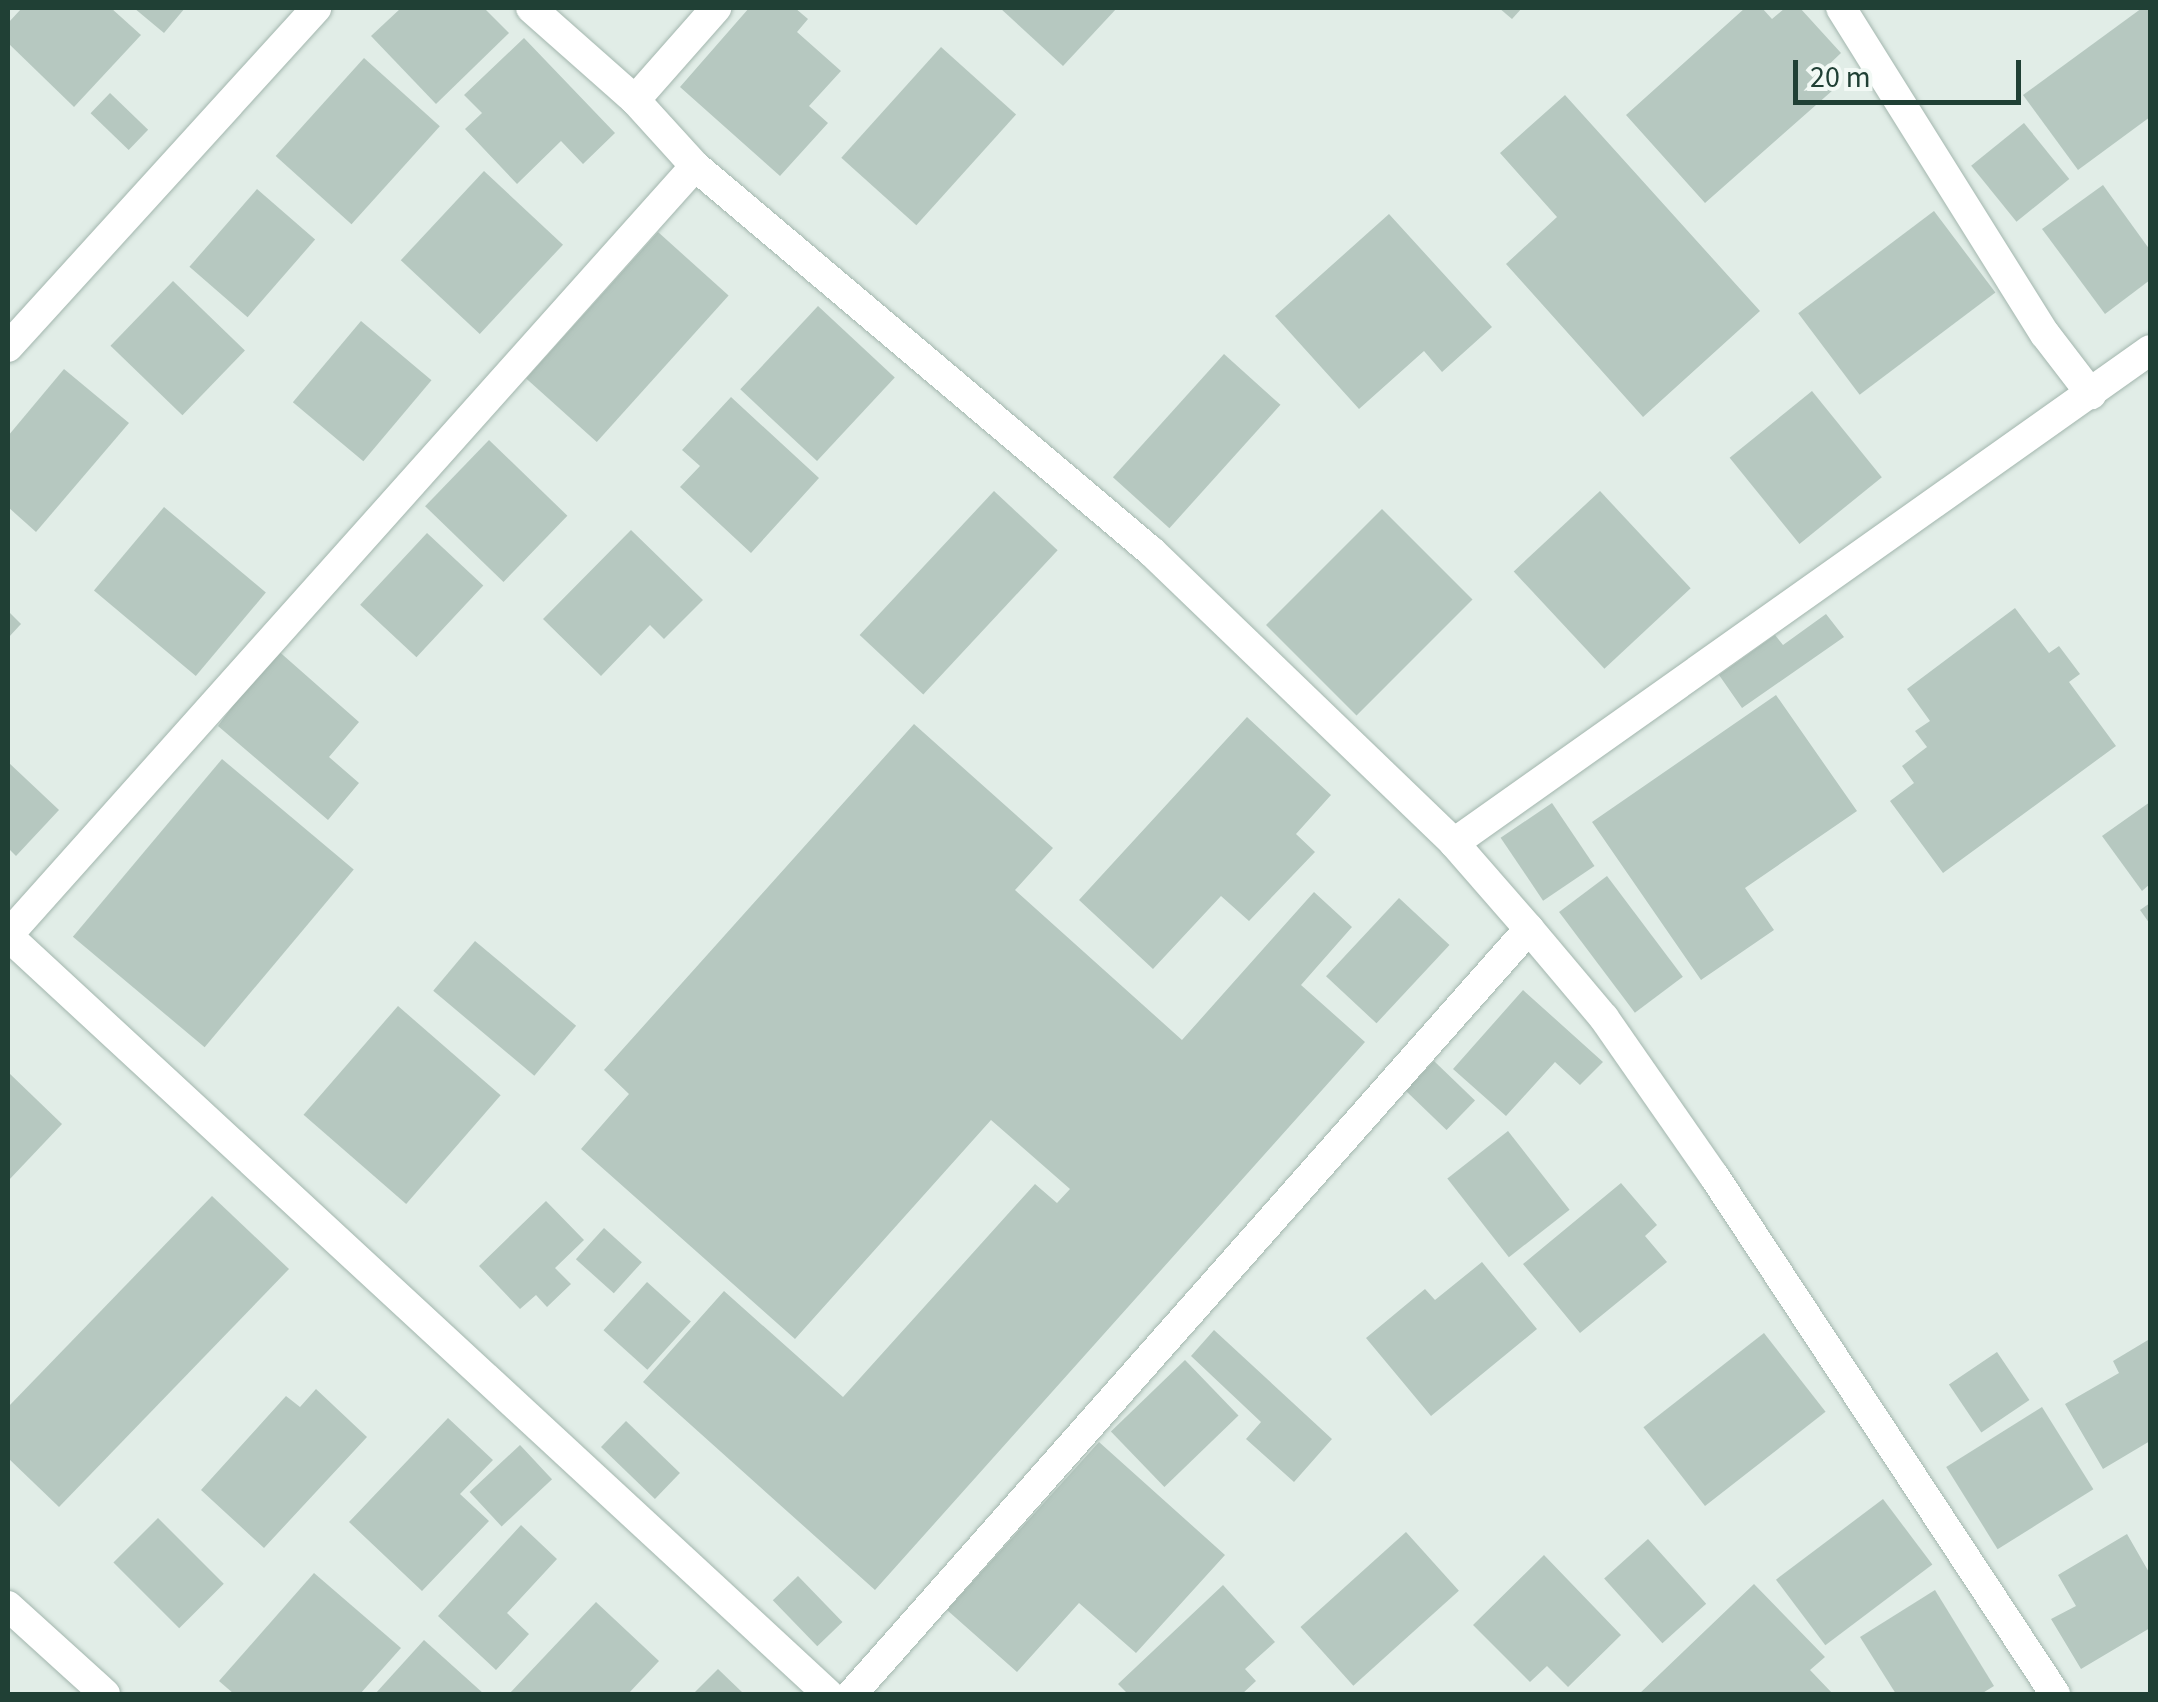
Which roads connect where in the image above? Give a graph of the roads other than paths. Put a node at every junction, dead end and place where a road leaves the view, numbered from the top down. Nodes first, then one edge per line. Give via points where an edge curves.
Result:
1 (316, 8) edge
2 (530, 8) edge
3 (716, 8) edge
4 (1841, 8) edge
5 (635, 100) junction
6 (695, 166) junction
7 (8, 347) edge
8 (2150, 350) edge
9 (2091, 394) junction
10 (1454, 842) junction
11 (1529, 929) junction
12 (8, 936) edge
13 (8, 1606) edge
14 (105, 1694) edge
15 (828, 1694) edge
16 (852, 1694) edge
17 (2055, 1694) edge

1 - 7 street
2 - 5 street
3 - 5 street
4 - 9 street via 2045,334
5 - 6 street
6 - 10 street via 1152,552
6 - 12 street
8 - 9 street
9 - 10 street
10 - 11 street
11 - 16 street
11 - 17 street via 1604,1018 1714,1176
12 - 15 street
13 - 14 street

